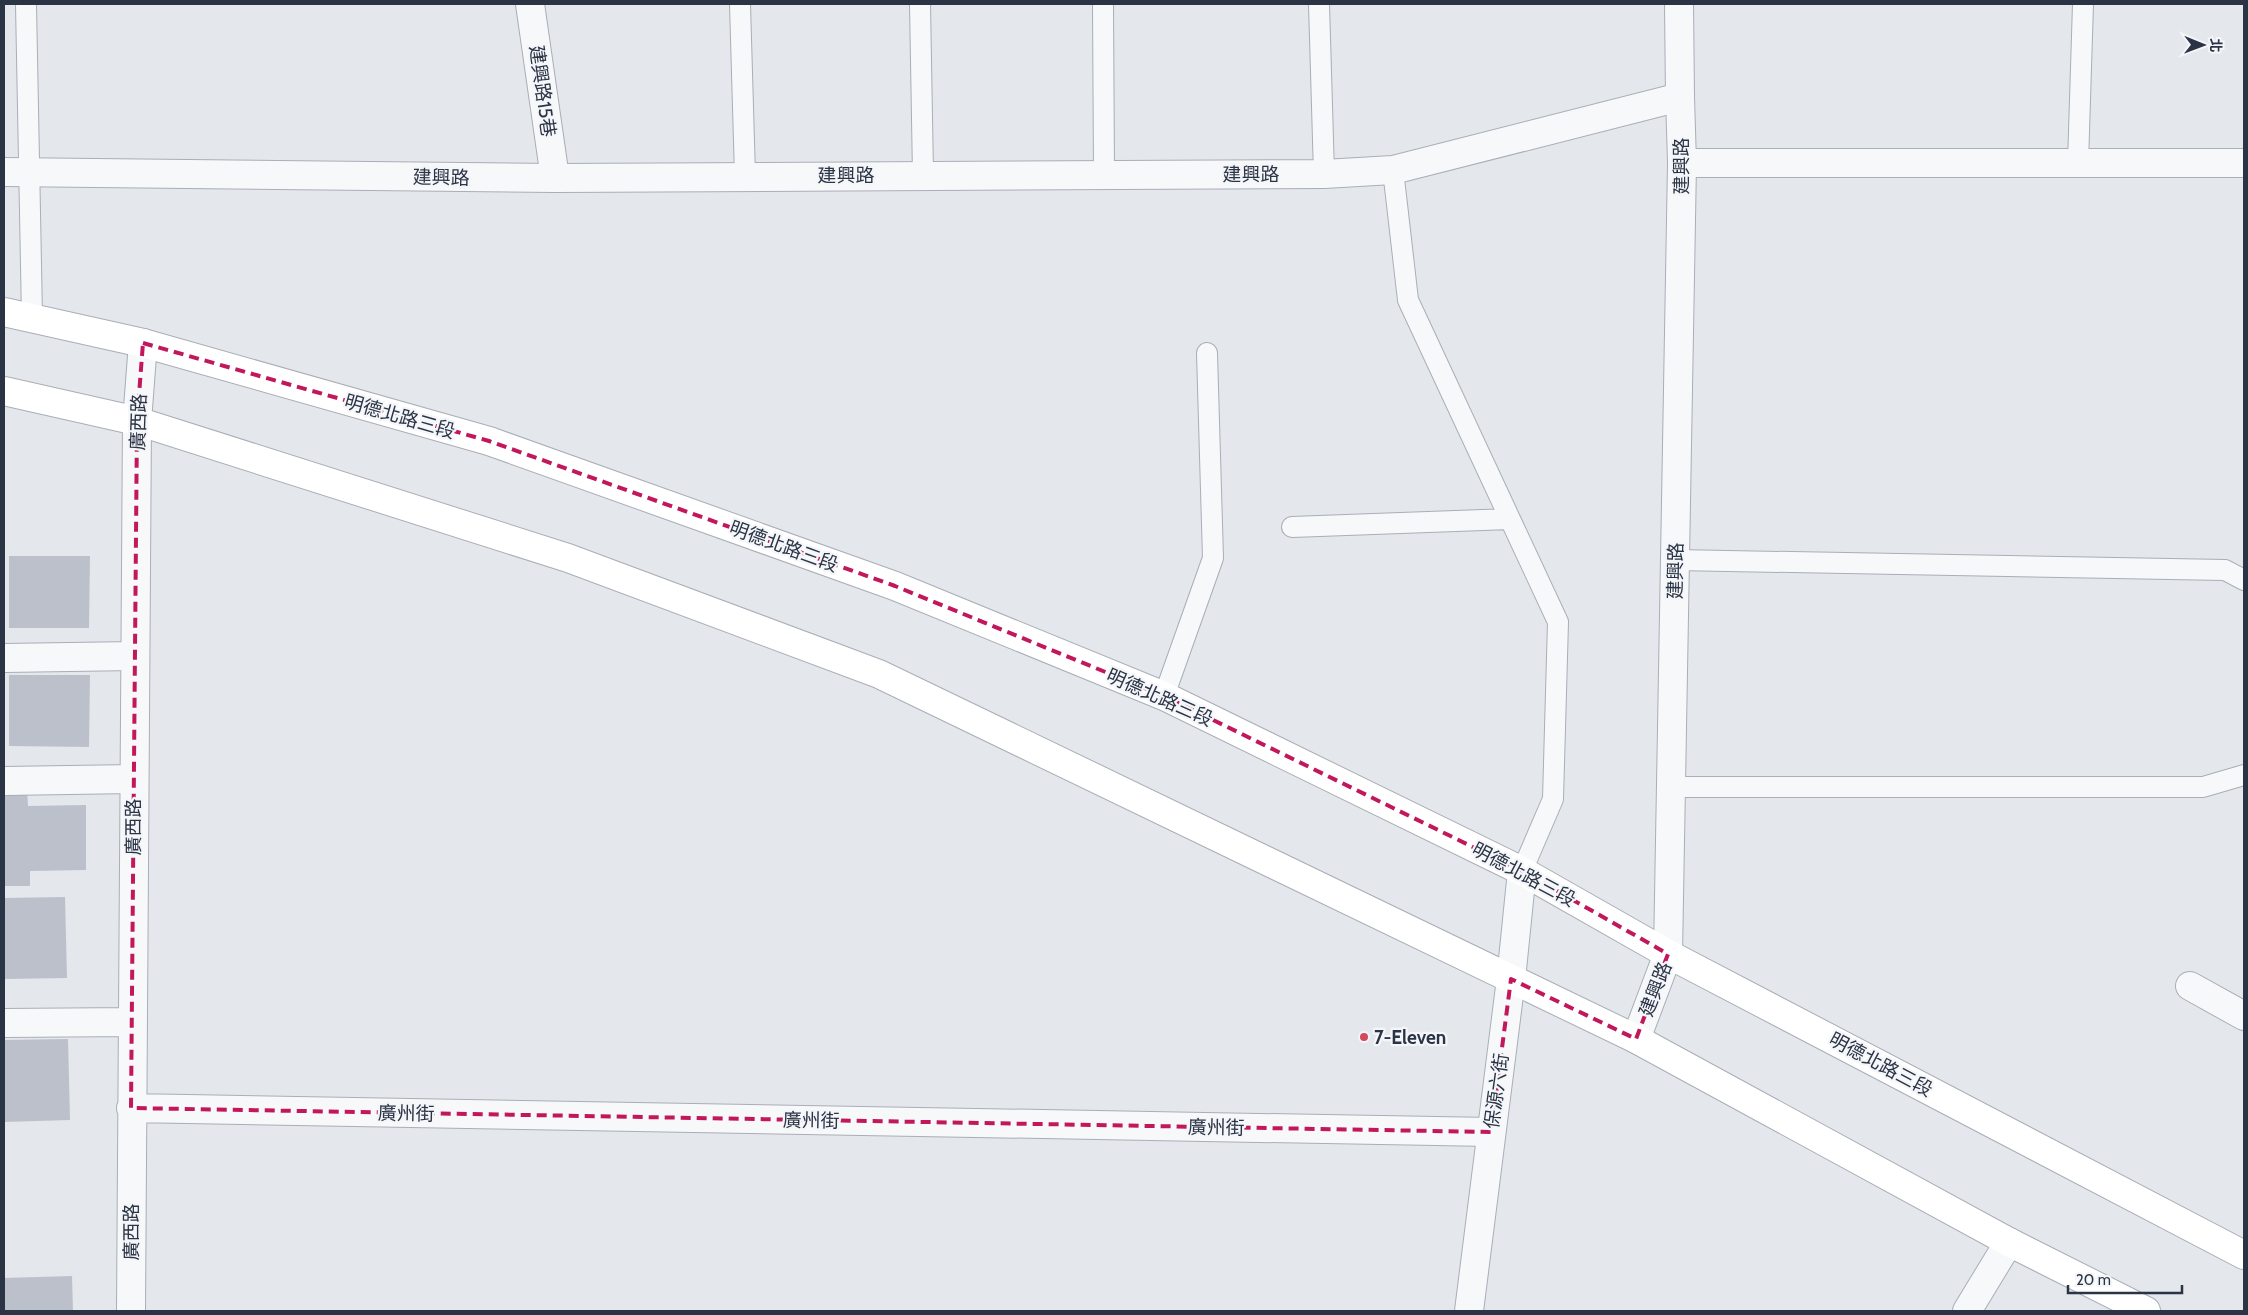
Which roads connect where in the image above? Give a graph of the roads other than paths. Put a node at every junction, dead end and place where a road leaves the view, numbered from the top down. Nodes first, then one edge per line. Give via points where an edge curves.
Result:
1 (26, 4) edge
2 (530, 4) edge
3 (740, 4) edge
4 (920, 4) edge
5 (1103, 4) edge
6 (1319, 4) edge
7 (1679, 4) edge
8 (2083, 4) edge
9 (1680, 97) junction
10 (1682, 163) junction
11 (2078, 163) junction
12 (2244, 163) edge
13 (1393, 170) junction
14 (17, 172) edge
15 (1104, 174) junction
16 (1324, 174) junction
17 (923, 175) junction
18 (745, 176) junction
19 (555, 178) junction
20 (4, 312) edge
21 (32, 317) junction
22 (143, 343) junction
23 (1207, 353) dead end
24 (4, 390) edge
25 (137, 421) junction
26 (1510, 519) junction
27 (1292, 527) dead end
28 (1675, 560) junction
29 (2244, 580) edge
30 (135, 656) junction
31 (4, 658) edge
32 (1164, 696) junction
33 (2244, 775) edge
34 (134, 779) junction
35 (4, 781) edge
36 (1671, 787) junction
37 (1522, 870) junction
38 (1668, 954) junction
39 (1511, 979) junction
40 (2190, 986) dead end
41 (2244, 1016) edge
42 (132, 1022) junction
43 (4, 1023) edge
44 (1636, 1039) junction
45 (131, 1108) junction
46 (1491, 1132) junction
47 (2009, 1242) junction
48 (2244, 1255) edge
49 (131, 1311) edge
50 (1469, 1311) edge
51 (1967, 1311) edge
52 (2146, 1311) edge

1 - 14 lane
2 - 19 street, 建興路15巷
3 - 18 lane
4 - 17 lane
5 - 15 lane
6 - 16 lane
7 - 9 street, 建興路
8 - 11 lane
9 - 10 street, 建興路
9 - 13 street, 建興路
10 - 11 street
10 - 28 street, 建興路
11 - 12 street
13 - 16 street, 建興路
13 - 26 lane via 1408,300
14 - 19 street, 建興路
14 - 21 lane
15 - 16 street, 建興路
15 - 17 street, 建興路
17 - 18 street, 建興路
18 - 19 street, 建興路
20 - 21 main road, 明德北路三段
21 - 22 main road, 明德北路三段
22 - 25 street, 廣西路
22 - 32 main road, 明德北路三段 via 489,441 895,586
23 - 32 lane via 1213,558
24 - 25 main road
25 - 30 street, 廣西路
25 - 39 main road via 568,558 879,674
26 - 27 lane
26 - 37 lane via 1558,622 1553,799
28 - 29 lane via 2225,570
28 - 36 street, 建興路
30 - 31 street
30 - 34 street, 廣西路
32 - 37 main road, 明德北路三段
33 - 36 lane via 2202,787
34 - 35 street
34 - 42 street, 廣西路
36 - 38 street, 建興路
37 - 38 main road, 明德北路三段
37 - 39 street, 保源六街
38 - 44 street, 建興路
38 - 48 main road, 明德北路三段
39 - 44 main road
39 - 46 street, 保源六街
40 - 41 street
42 - 43 street
42 - 45 street, 廣西路
44 - 47 main road
45 - 46 street, 廣州街
45 - 49 street, 廣西路
46 - 50 street, 保源六街
47 - 51 street
47 - 52 main road

